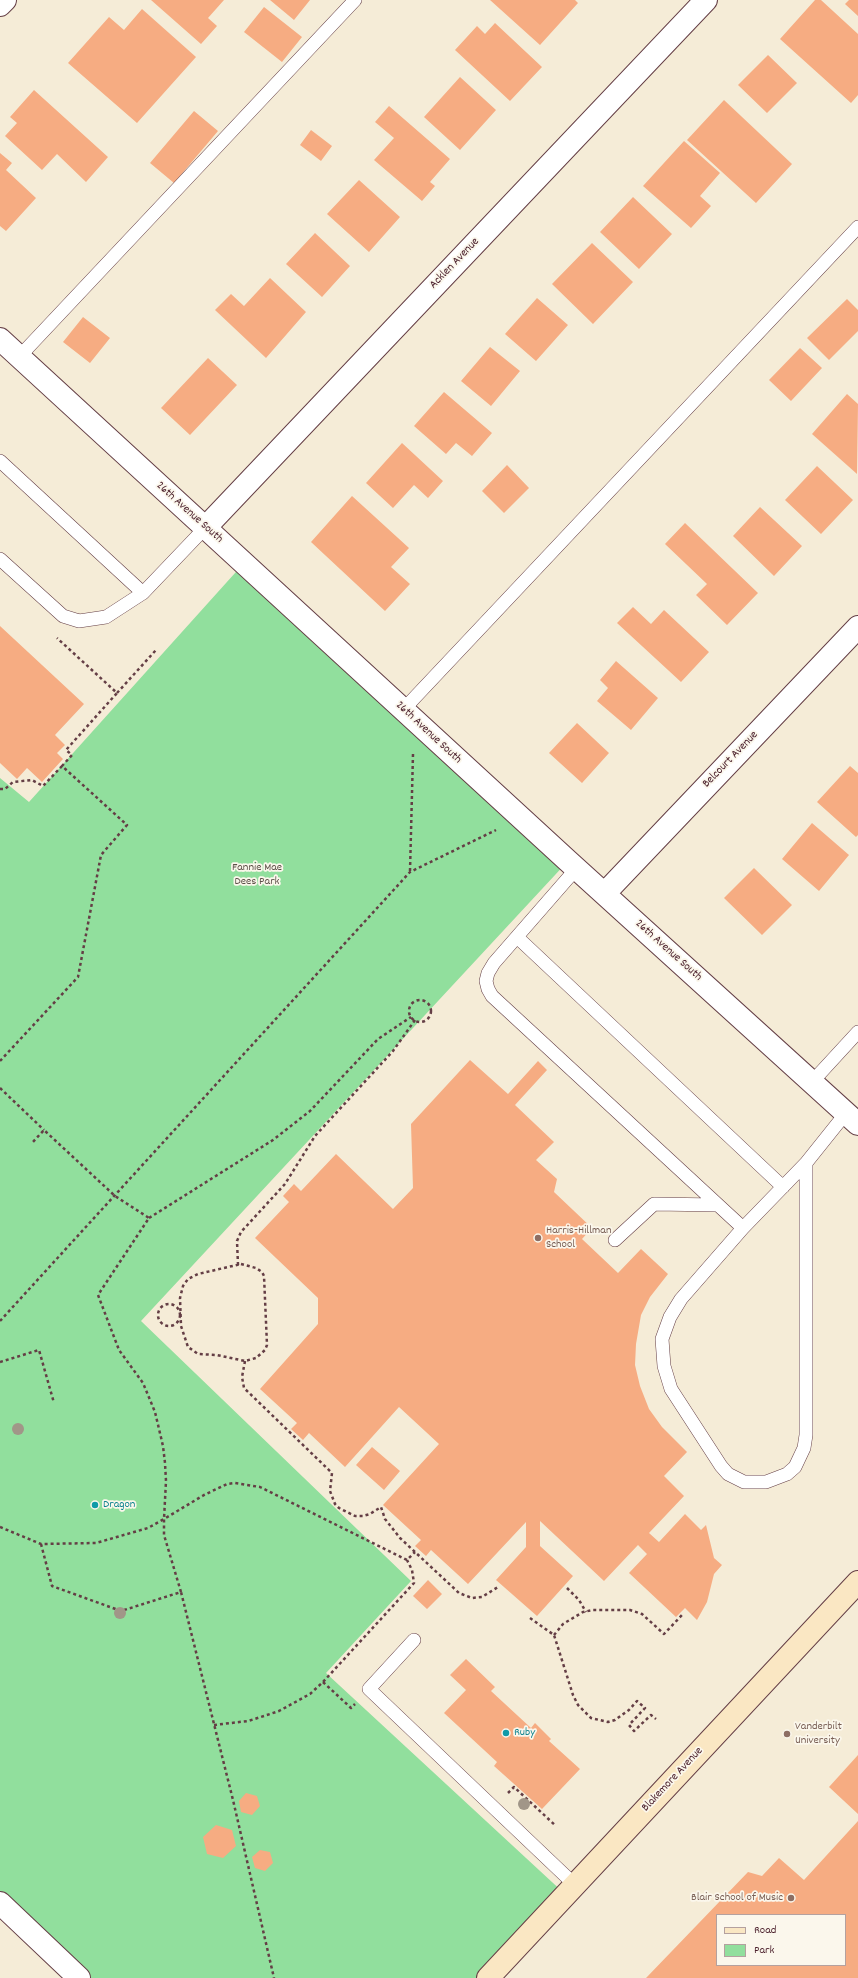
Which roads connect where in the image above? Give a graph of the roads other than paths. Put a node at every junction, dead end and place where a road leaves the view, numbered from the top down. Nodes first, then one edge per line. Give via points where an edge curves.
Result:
1 (5, 0) edge
2 (355, 0) edge
3 (706, 0) edge
4 (0, 5) edge
5 (858, 227) edge
6 (0, 339) edge
7 (19, 357) junction
8 (0, 461) edge
9 (205, 528) junction
10 (0, 559) edge
11 (143, 593) junction
12 (858, 627) edge
13 (403, 710) junction
14 (576, 869) junction
15 (605, 893) junction
16 (517, 937) junction
17 (858, 1032) edge
18 (812, 1082) junction
19 (852, 1118) edge
20 (806, 1163) junction
21 (783, 1187) junction
22 (718, 1206) junction
23 (743, 1228) junction
24 (615, 1240) dead end
25 (858, 1582) edge
26 (414, 1640) dead end
27 (575, 1885) junction
28 (0, 1903) edge
29 (79, 1978) edge
30 (488, 1978) edge

1 - 4 street
2 - 7 lane
3 - 9 street, Acklen Avenue
5 - 13 lane
6 - 7 street, 26th Avenue South
7 - 9 street, 26th Avenue South
8 - 11 lane
9 - 11 lane
9 - 13 street, 26th Avenue South
10 - 11 lane via 63,616 79,621 106,617
12 - 15 street, Belcourt Avenue
13 - 14 street, 26th Avenue South
14 - 15 street, 26th Avenue South
14 - 16 lane
15 - 18 street, 26th Avenue South
16 - 21 lane
16 - 22 lane via 488,973 486,981 492,996
17 - 18 lane
18 - 19 street, 26th Avenue South
19 - 20 lane
20 - 21 lane
20 - 23 lane via 806,1435 804,1448 795,1467 787,1474 766,1482 744,1482 728,1474 721,1466 671,1389 666,1377 663,1354 662,1339 674,1308
21 - 23 lane
22 - 23 lane
22 - 24 lane via 654,1204
25 - 27 main road, Blakemore Avenue
26 - 27 lane via 369,1689
27 - 30 main road, Blakemore Avenue
28 - 29 street

